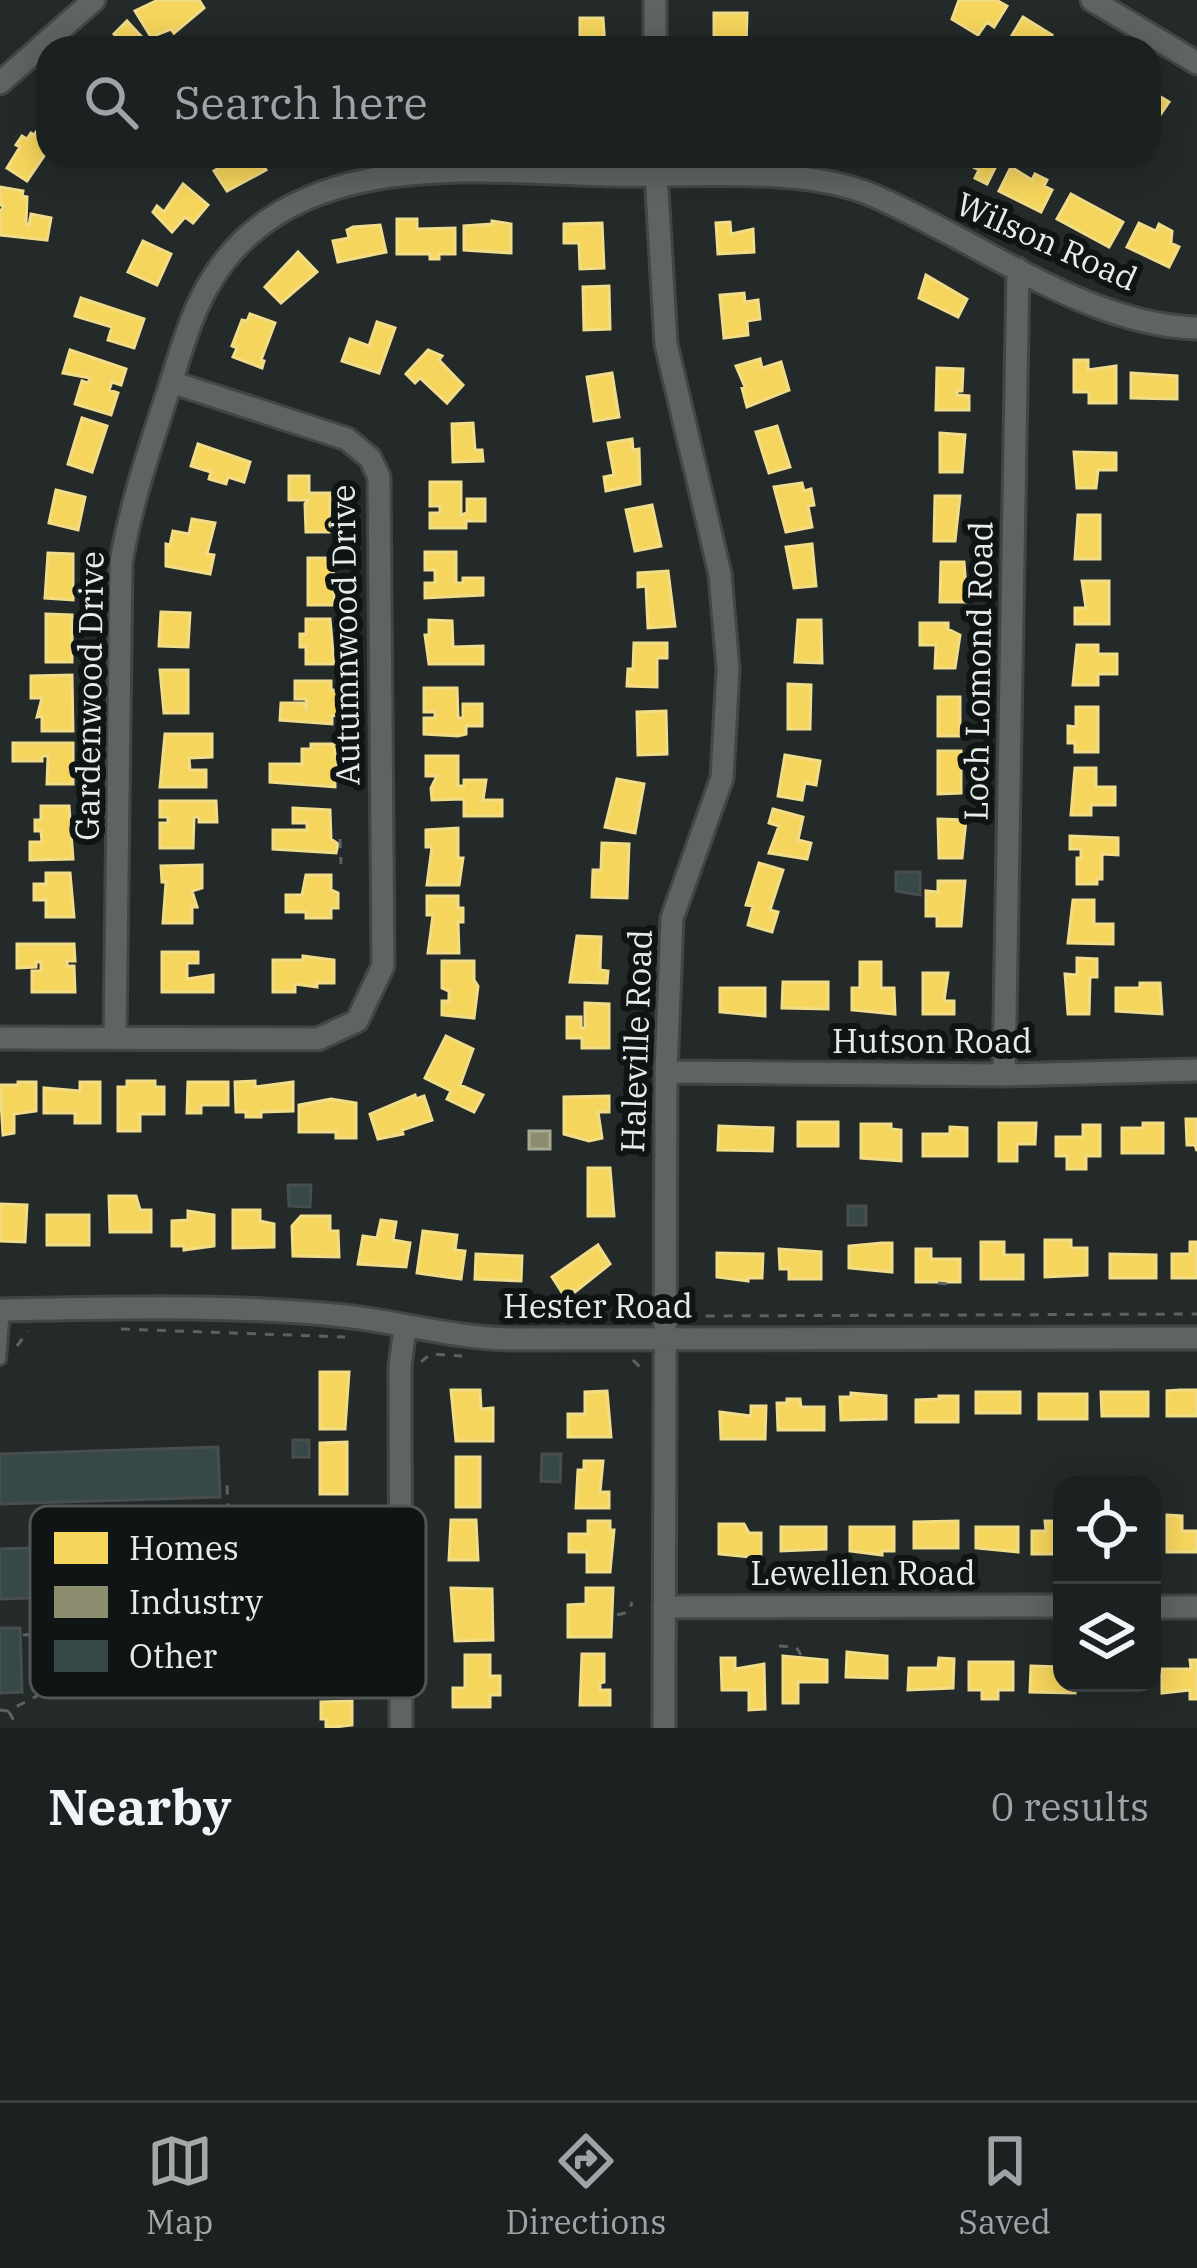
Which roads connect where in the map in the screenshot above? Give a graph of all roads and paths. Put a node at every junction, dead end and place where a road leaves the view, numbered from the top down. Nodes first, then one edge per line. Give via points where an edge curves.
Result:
1 (94, 0) edge
2 (655, 0) edge
3 (1092, 0) edge
4 (53, 36) edge
5 (655, 36) edge
6 (1152, 36) edge
7 (1161, 41) edge
8 (36, 51) edge
9 (1197, 63) edge
10 (0, 83) edge
11 (594, 168) edge
12 (655, 168) edge
13 (681, 168) edge
14 (306, 198) joint
15 (1018, 268) junction
16 (1197, 328) edge
17 (171, 382) junction
18 (336, 628) dead end
19 (336, 656) dead end
20 (340, 838) dead end
21 (341, 864) dead end
22 (0, 1038) edge
23 (115, 1038) junction
24 (1197, 1070) edge
25 (666, 1072) junction
26 (1004, 1075) junction
27 (938, 1283) dead end
28 (955, 1285) dead end
29 (2, 1310) edge
30 (689, 1311) dead end
31 (1197, 1315) edge
32 (35, 1328) dead end
33 (106, 1328) dead end
34 (405, 1328) junction
35 (362, 1337) dead end
36 (1197, 1338) edge
37 (664, 1339) junction
38 (16, 1354) dead end
39 (473, 1357) dead end
40 (629, 1358) dead end
41 (0, 1359) edge
42 (419, 1369) dead end
43 (644, 1371) dead end
44 (227, 1481) dead end
45 (227, 1506) edge
46 (400, 1506) edge
47 (632, 1602) dead end
48 (1053, 1606) edge
49 (664, 1607) junction
50 (1161, 1607) edge
51 (1197, 1607) edge
52 (617, 1615) dead end
53 (23, 1635) dead end
54 (30, 1635) edge
55 (779, 1646) dead end
56 (801, 1655) dead end
57 (34, 1698) edge
58 (401, 1698) edge
59 (0, 1710) edge
60 (8, 1711) junction
61 (18, 1728) edge
62 (401, 1728) edge
63 (664, 1728) edge

1 - 4 street
2 - 5 street
3 - 6 street
7 - 9 street
8 - 10 street
11 - 14 street, Wilson Road via 375,177
12 - 25 street, Haleville Road via 666,344 719,574 728,669 722,778 672,918
13 - 15 street, Wilson Road via 868,193
14 - 17 street, Gardenwood Drive via 250,235 216,273
15 - 16 street, Wilson Road via 1116,313
15 - 26 street, Loch Lomond Road
17 - 23 street, Gardenwood Drive via 130,507 121,563
17 - 23 street, Autumnwood Drive via 347,439 379,477 383,966 357,1021 318,1039
18 - 19 path
20 - 21 path
22 - 23 street
24 - 26 street, Hutson Road
25 - 26 street, Hutson Road
25 - 37 street, Haleville Road
27 - 28 path
29 - 34 street, Hester Road via 280,1312
29 - 41 lane
30 - 31 path
32 - 38 path via 19,1339
33 - 35 path
34 - 37 street, Hester Road via 486,1339
34 - 46 street
36 - 37 street, Hester Road
37 - 49 street, Haleville Road
39 - 42 path via 430,1354
40 - 43 path
44 - 45 path
47 - 52 path
48 - 49 street, Lewellen Road
49 - 63 street, Haleville Road
50 - 51 street
53 - 54 path
55 - 56 path
57 - 60 path
58 - 62 street
59 - 60 path
60 - 61 path

